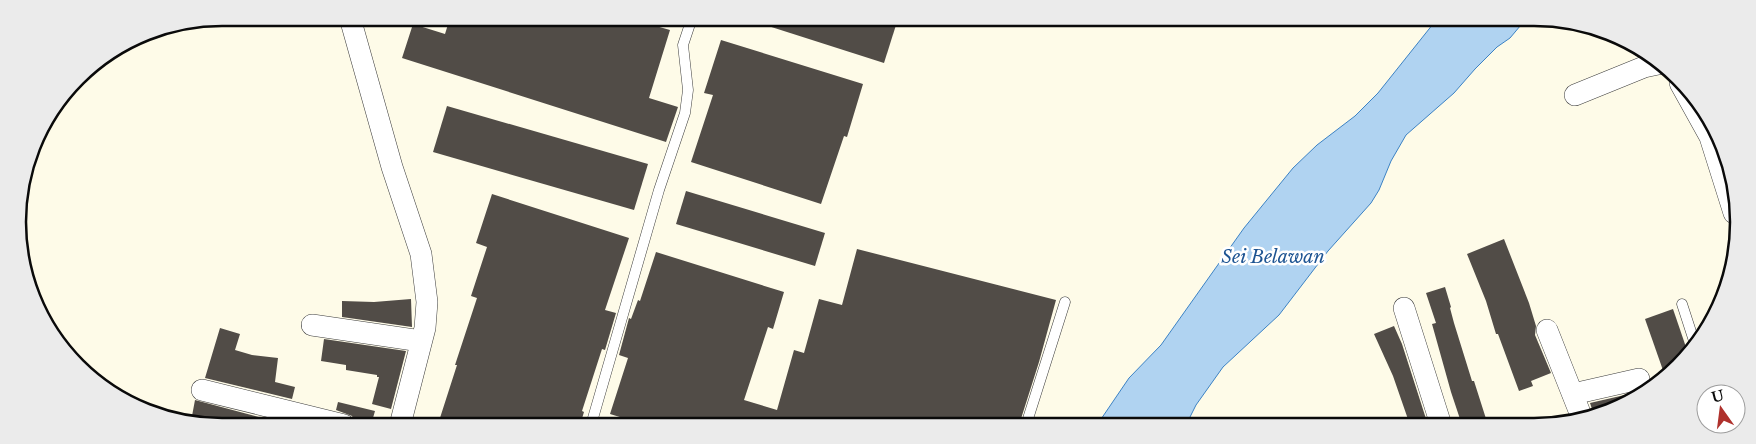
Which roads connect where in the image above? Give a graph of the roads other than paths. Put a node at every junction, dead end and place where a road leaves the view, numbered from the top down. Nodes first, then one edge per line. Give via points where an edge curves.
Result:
1 (352, 26) edge
2 (689, 26) edge
3 (1651, 65) edge
4 (1575, 95) dead end
5 (1696, 112) edge
6 (1727, 190) edge
7 (1065, 302) dead end
8 (1682, 304) dead end
9 (1404, 308) dead end
10 (312, 325) dead end
11 (1547, 330) dead end
12 (1693, 337) edge
13 (421, 341) junction
14 (1639, 379) dead end
15 (202, 390) dead end
16 (1573, 394) junction
17 (1580, 412) edge
18 (316, 418) edge
19 (402, 418) edge
20 (593, 418) edge
21 (1028, 418) edge
22 (1439, 418) edge

1 - 13 street via 392,167 421,254 427,302
2 - 20 lane via 682,45 688,90 685,113 659,190
3 - 4 street
5 - 6 street via 1710,137
7 - 21 lane
8 - 12 lane
9 - 22 street
10 - 13 street
11 - 16 street
13 - 19 street
14 - 16 street
15 - 18 street
16 - 17 street

